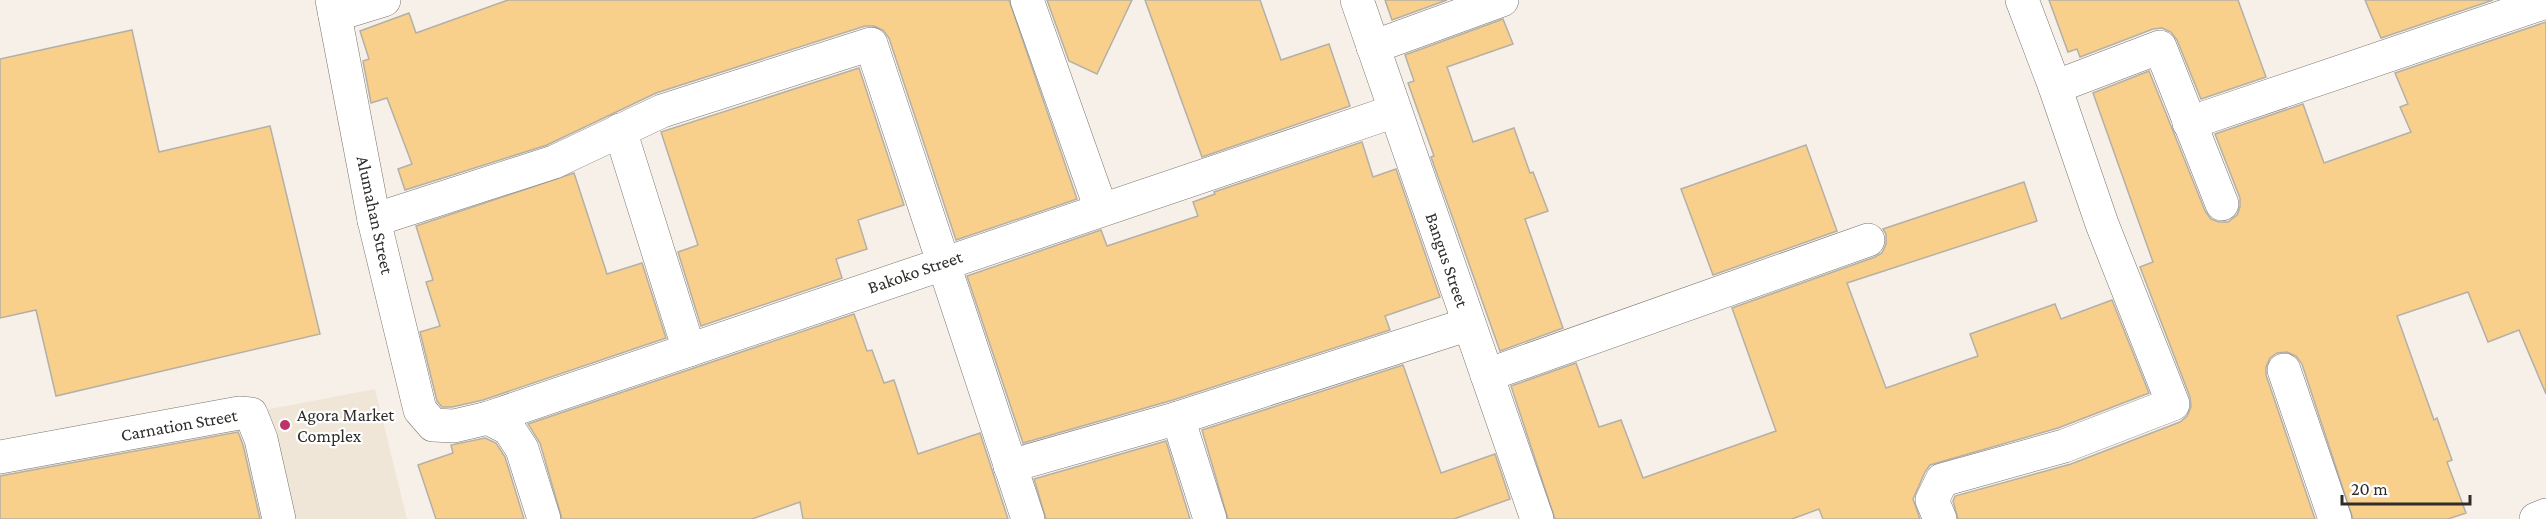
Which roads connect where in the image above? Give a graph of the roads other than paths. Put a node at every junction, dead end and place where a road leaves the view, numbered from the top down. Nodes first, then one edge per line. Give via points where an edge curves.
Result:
1 (384, 0) edge
2 (1027, 0) edge
3 (1357, 0) edge
4 (1502, 0) edge
5 (2022, 0) edge
6 (2546, 2) edge
7 (334, 7) edge
8 (1373, 47) junction
9 (2055, 87) junction
10 (1395, 111) junction
11 (2189, 123) junction
12 (620, 130) junction
13 (2222, 204) dead end
14 (1101, 209) junction
15 (375, 220) junction
16 (1868, 240) dead end
17 (944, 262) junction
18 (1469, 324) junction
19 (689, 350) junction
20 (2284, 370) dead end
21 (1487, 375) junction
22 (1178, 417) junction
23 (488, 418) junction
24 (433, 425) joint
25 (0, 457) edge
26 (1010, 466) junction
27 (2546, 515) edge
28 (1529, 517) edge
29 (279, 519) edge
30 (544, 519) edge
31 (1028, 519) edge
32 (1210, 519) edge
33 (1940, 519) edge
34 (2335, 519) edge
35 (2536, 519) edge

1 - 7 street
2 - 14 street
3 - 8 street, Bangus Street
4 - 8 street
5 - 9 street
6 - 11 street
7 - 15 street, Alumahan Street
8 - 10 street, Bangus Street
9 - 11 street via 2160,47
9 - 33 street via 2102,224 2173,404 2064,446 1942,480 1932,500
10 - 14 street, Bakoko Street
10 - 18 street, Bangus Street
11 - 13 street
12 - 15 street via 554,162
12 - 17 street via 662,111 871,44
12 - 19 street
14 - 17 street, Bakoko Street
15 - 24 street, Alumahan Street via 420,410
16 - 21 street
17 - 19 street, Bakoko Street
17 - 26 street
18 - 21 street, Bangus Street
18 - 22 street
19 - 23 street, Bakoko Street
20 - 34 street
21 - 28 street, Bangus Street
22 - 26 street
22 - 32 street
23 - 24 street, Bakoko Street via 454,426
23 - 30 street via 509,429 522,449
25 - 29 street, Carnation Street via 238,412 252,414
26 - 31 street
27 - 35 street

